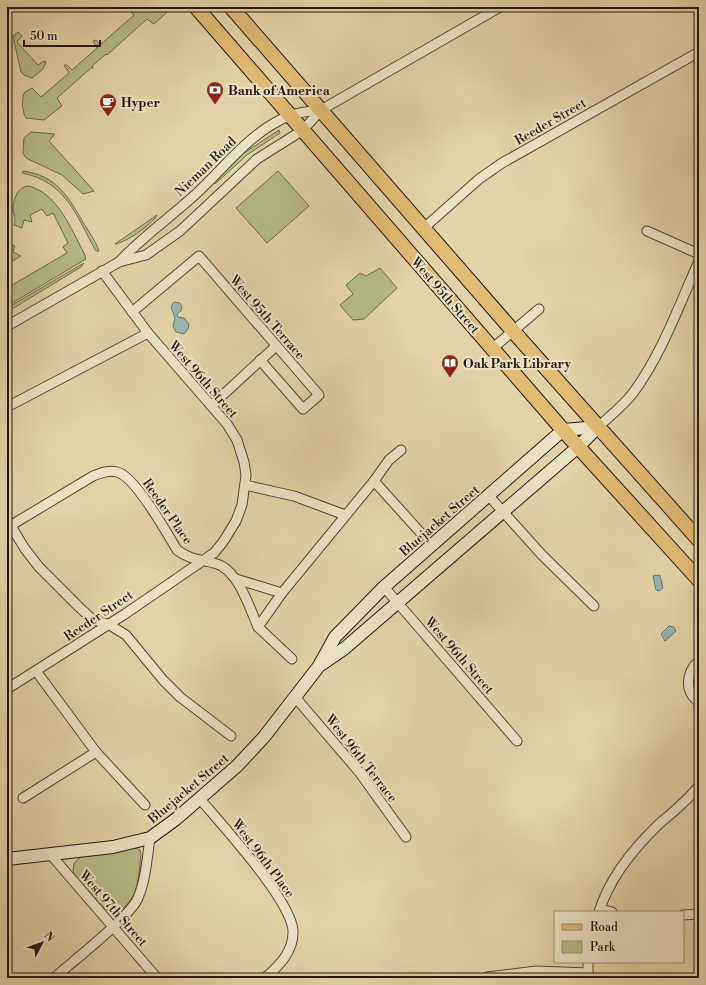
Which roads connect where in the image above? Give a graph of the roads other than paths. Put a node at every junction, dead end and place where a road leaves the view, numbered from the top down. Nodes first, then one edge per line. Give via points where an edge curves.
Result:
1 (196, 7) edge
2 (231, 7) edge
3 (500, 7) edge
4 (699, 52) edge
5 (321, 110) junction
6 (291, 116) junction
7 (304, 130) junction
8 (424, 228) junction
9 (648, 231) dead end
10 (699, 254) edge
11 (699, 261) edge
12 (119, 262) junction
13 (102, 271) junction
14 (539, 309) dead end
15 (132, 312) junction
16 (7, 326) edge
17 (513, 331) junction
18 (148, 333) junction
19 (276, 346) junction
20 (492, 348) junction
21 (260, 360) junction
22 (212, 405) junction
23 (7, 407) edge
24 (598, 427) junction
25 (563, 430) junction
26 (578, 447) junction
27 (401, 450) dead end
28 (374, 481) junction
29 (244, 485) junction
30 (488, 495) junction
31 (503, 512) junction
32 (345, 515) junction
33 (8, 523) edge
34 (420, 532) dead end
35 (699, 540) edge
36 (202, 560) junction
37 (236, 579) junction
38 (699, 580) edge
39 (384, 587) junction
40 (282, 593) junction
41 (397, 603) junction
42 (594, 606) dead end
43 (108, 624) junction
44 (258, 627) junction
45 (292, 659) dead end
46 (699, 661) edge
47 (319, 666) junction
48 (36, 671) junction
49 (7, 688) edge
50 (295, 697) junction
51 (699, 702) edge
52 (232, 736) dead end
53 (517, 740) dead end
54 (96, 752) junction
55 (699, 786) edge
56 (23, 798) dead end
57 (200, 799) junction
58 (145, 805) dead end
59 (406, 837) dead end
60 (150, 838) junction
61 (51, 855) junction
62 (7, 859) edge
63 (600, 910) edge
64 (699, 914) edge
65 (684, 915) edge
66 (112, 927) junction
67 (588, 963) edge
68 (588, 976) edge
69 (487, 977) edge
70 (54, 978) edge
71 (157, 978) edge
72 (265, 978) edge

1 - 6 main road, West 95th Street
2 - 5 main road, West 95th Street
3 - 5 street, Nieman Road
4 - 8 street, Reeder Street via 498,166
5 - 6 street, Nieman Road
5 - 7 street, Nieman Road
5 - 8 main road, West 95th Street
6 - 7 main road, West 95th Street
6 - 12 street, Nieman Road via 247,143
7 - 12 street, Nieman Road via 257,159 180,232 146,256
7 - 20 main road, West 95th Street
8 - 17 main road, West 95th Street
9 - 10 street
11 - 24 street, Bluejacket Street via 647,372 618,410
12 - 13 street, Nieman Road
13 - 15 street, West 96th Street
13 - 16 street, Nieman Road
14 - 17 street
15 - 18 street, West 96th Street
15 - 19 street, West 95th Terrace via 199,256
17 - 20 street
17 - 24 main road, West 95th Street
18 - 22 street, West 96th Street
18 - 23 street
19 - 21 street
19 - 21 street, West 95th Terrace via 319,395 303,408
20 - 25 main road, West 95th Street
21 - 22 street
22 - 29 street, West 96th Street via 237,440 244,462
24 - 25 street
24 - 26 street, Bluejacket Street
24 - 35 main road, West 95th Street
25 - 26 main road, West 95th Street
25 - 30 street, Bluejacket Street
26 - 31 street, Bluejacket Street
26 - 38 main road, West 95th Street
27 - 28 street via 389,460
28 - 32 street
28 - 34 street
29 - 32 street via 294,496
29 - 36 street, Reeder Street via 242,505 236,521 214,553
30 - 31 street
30 - 39 street, Bluejacket Street
31 - 41 street, Bluejacket Street
31 - 42 street
32 - 40 street
33 - 36 street, Reeder Place via 93,476 118,472 131,480 177,550 187,557
33 - 43 street via 39,567 93,620
36 - 37 street via 219,564
36 - 43 street, Reeder Street
37 - 40 street
37 - 44 street
39 - 41 street, West 96th Street
39 - 47 street, Bluejacket Street via 335,637
40 - 44 street
41 - 47 street, Bluejacket Street via 345,648
41 - 53 street, West 96th Street
43 - 48 street, Reeder Street
43 - 52 street via 126,634 180,697
44 - 45 street
46 - 51 street via 690,672 688,680 692,695
47 - 50 street, Bluejacket Street
48 - 49 street, Reeder Street
48 - 54 street
50 - 57 street, Bluejacket Street via 254,747
50 - 59 street, West 96th Terrace via 360,773
54 - 56 street
54 - 58 street
55 - 63 street via 629,857 613,881
57 - 60 street, Bluejacket Street
57 - 72 street, West 96th Place via 256,865 290,917 292,937 287,956
60 - 61 street, Bluejacket Street via 113,847
60 - 66 street via 144,882 138,900
61 - 62 street, Bluejacket Street
61 - 66 street, West 97th Street
64 - 65 street
66 - 70 street
66 - 71 street, West 97th Street
67 - 68 street
68 - 69 street via 536,971

